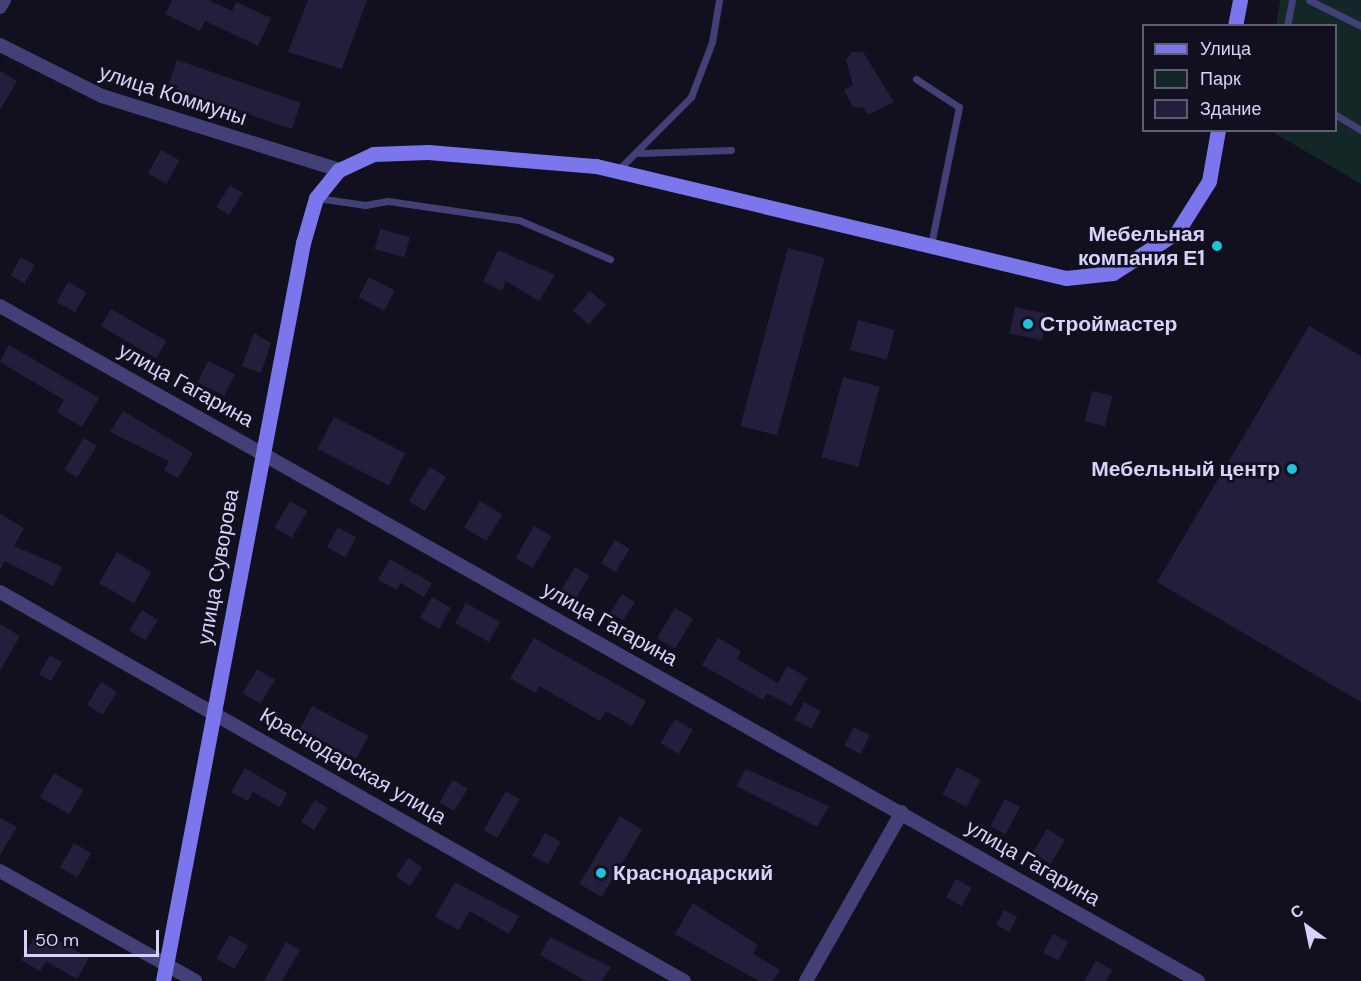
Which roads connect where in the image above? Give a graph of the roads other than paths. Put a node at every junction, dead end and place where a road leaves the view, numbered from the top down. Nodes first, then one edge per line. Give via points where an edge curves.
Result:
1 (4, 0) edge
2 (719, 0) edge
3 (1240, 0) edge
4 (1292, 0) edge
5 (1309, 0) edge
6 (0, 6) edge
7 (1235, 24) edge
8 (1287, 24) edge
9 (1361, 26) edge
10 (0, 45) edge
11 (916, 79) dead end
12 (1337, 116) edge
13 (1361, 130) edge
14 (1218, 132) edge
15 (731, 150) dead end
16 (639, 153) junction
17 (339, 170) junction
18 (617, 171) junction
19 (316, 198) junction
20 (931, 246) junction
21 (610, 259) dead end
22 (0, 306) edge
23 (261, 451) junction
24 (0, 592) edge
25 (214, 710) junction
26 (902, 812) junction
27 (0, 871) edge
28 (166, 965) junction
29 (163, 981) edge
30 (195, 981) edge
31 (684, 981) edge
32 (806, 981) edge
33 (1198, 981) edge

1 - 6 street
2 - 16 lane via 712,42 691,97
3 - 7 street
4 - 8 lane
5 - 9 lane
10 - 17 street, улица Коммуны via 102,96
11 - 20 lane via 959,107
12 - 13 lane
14 - 20 street via 1209,181 1177,232 1113,273 1066,278
15 - 16 lane
16 - 18 lane
17 - 18 street via 373,154 428,152
17 - 19 street, улица Суворова
18 - 20 street
19 - 21 lane via 364,205 388,201 509,218
19 - 23 street, улица Суворова
22 - 23 street, улица Гагарина
23 - 25 street, улица Суворова
23 - 26 street, улица Гагарина
24 - 25 street, Краснодарская улица
25 - 28 street, улица Суворова
25 - 31 street, Краснодарская улица
26 - 32 street
26 - 33 street, улица Гагарина
27 - 28 street
28 - 29 street, улица Суворова
28 - 30 street

